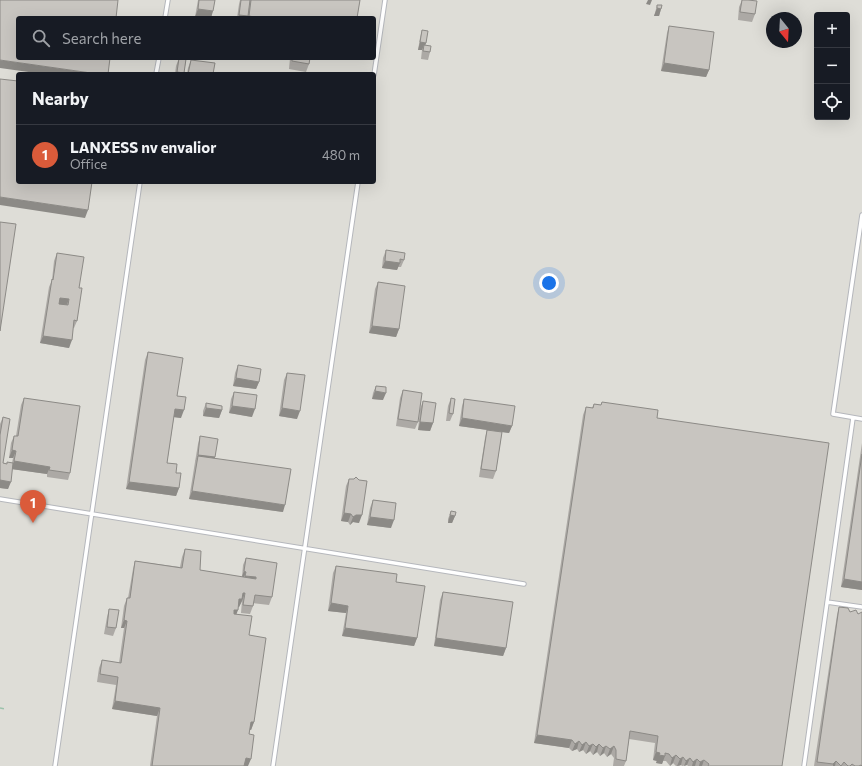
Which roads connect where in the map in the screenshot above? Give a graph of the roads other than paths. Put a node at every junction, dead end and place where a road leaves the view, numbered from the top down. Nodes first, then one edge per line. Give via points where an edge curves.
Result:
1 (168, 0) edge
2 (385, 0) edge
3 (165, 16) edge
4 (159, 60) edge
5 (156, 72) edge
6 (374, 72) edge
7 (140, 184) edge
8 (358, 184) edge
9 (862, 215) edge
10 (853, 418) junction
11 (862, 419) edge
12 (0, 499) edge
13 (92, 514) junction
14 (304, 548) junction
15 (524, 584) dead end
16 (827, 602) junction
17 (862, 607) edge
18 (55, 766) edge
19 (273, 766) edge
20 (804, 766) edge

1 - 3 lane
2 - 6 lane
4 - 5 lane
7 - 13 lane
8 - 14 lane
9 - 10 lane via 833,414
10 - 11 lane
10 - 16 lane
12 - 13 lane
13 - 14 lane
13 - 18 lane
14 - 15 lane
14 - 19 lane
16 - 17 lane
16 - 20 lane

